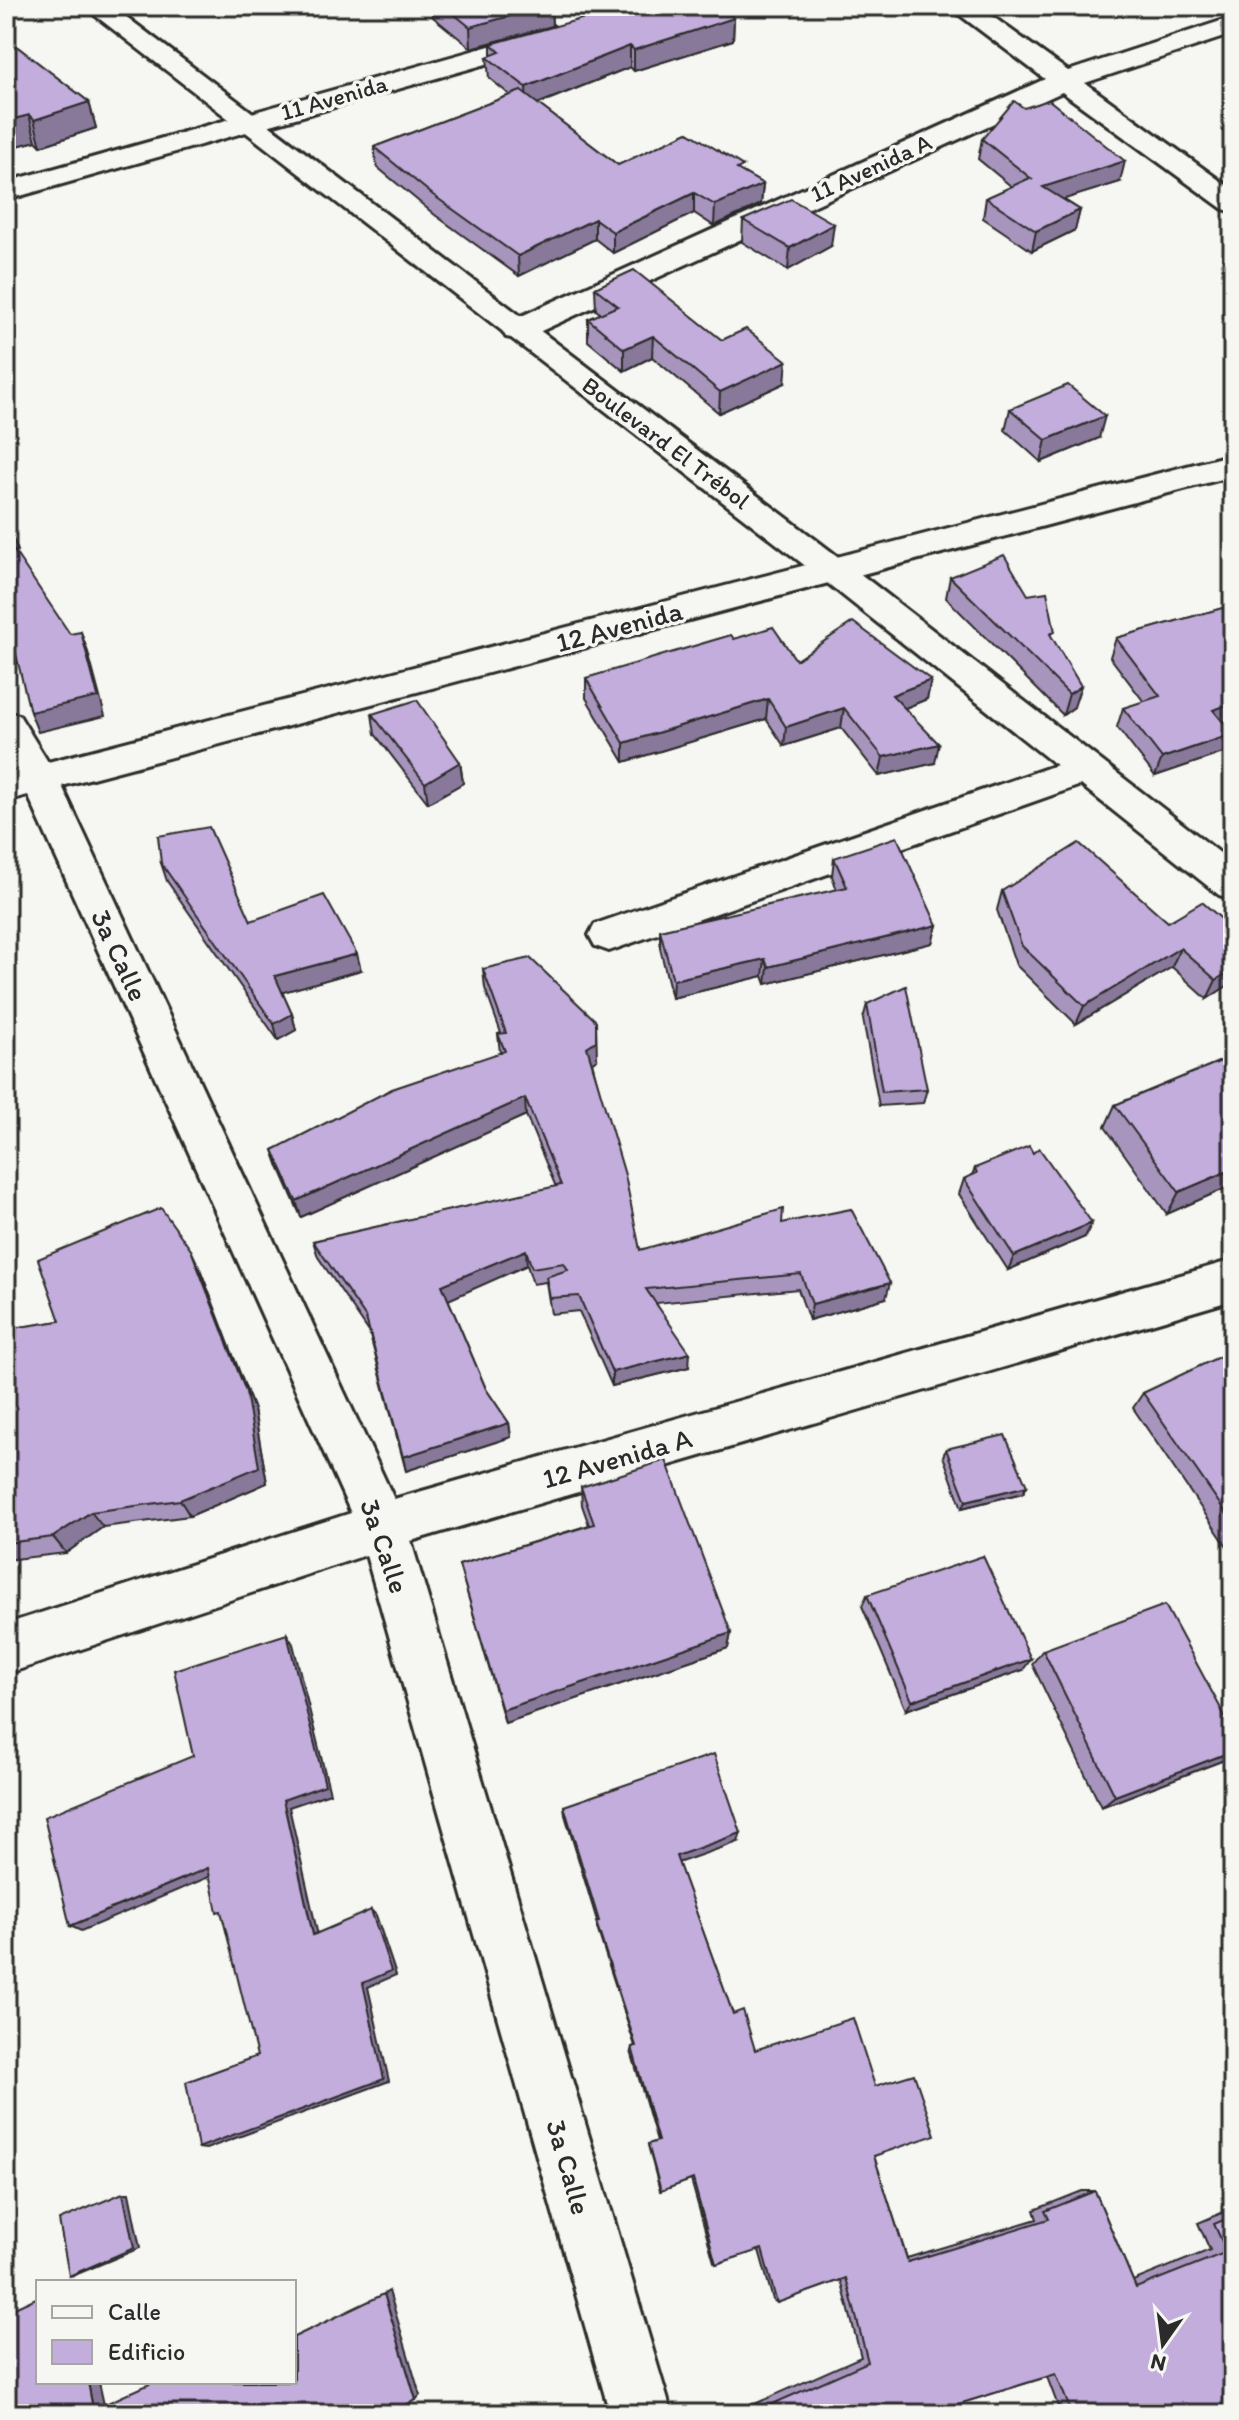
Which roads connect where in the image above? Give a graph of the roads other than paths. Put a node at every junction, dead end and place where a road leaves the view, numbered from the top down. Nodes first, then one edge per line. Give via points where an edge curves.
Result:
1 (96, 6) edge
2 (549, 6) edge
3 (661, 6) edge
4 (961, 6) edge
5 (1233, 25) edge
6 (581, 29) junction
7 (1066, 80) junction
8 (245, 123) junction
9 (6, 191) edge
10 (1233, 203) edge
11 (517, 330) junction
12 (1233, 465) edge
13 (833, 570) junction
14 (6, 724) edge
15 (1085, 769) junction
16 (22, 782) edge
17 (1233, 884) edge
18 (609, 935) dead end
19 (1233, 1280) edge
20 (382, 1526) junction
21 (6, 1649) edge
22 (641, 2414) edge

1 - 8 street, Boulevard El Trébol
2 - 6 street
3 - 6 street, 11 Avenida
4 - 7 street
5 - 7 street, 11 Avenida A
6 - 8 street, 11 Avenida
7 - 10 street
7 - 11 street, 11 Avenida A
8 - 9 street, 11 Avenida
8 - 11 street, Boulevard El Trébol
11 - 13 street, Boulevard El Trébol
12 - 13 street, 12 Avenida
13 - 15 street, Boulevard El Trébol
13 - 16 street, 12 Avenida
14 - 16 street, 3a Calle
15 - 17 street, Boulevard El Trébol
15 - 18 street
16 - 20 street, 3a Calle
19 - 20 street, 12 Avenida A
20 - 21 street, 12 Avenida A
20 - 22 street, 3a Calle

